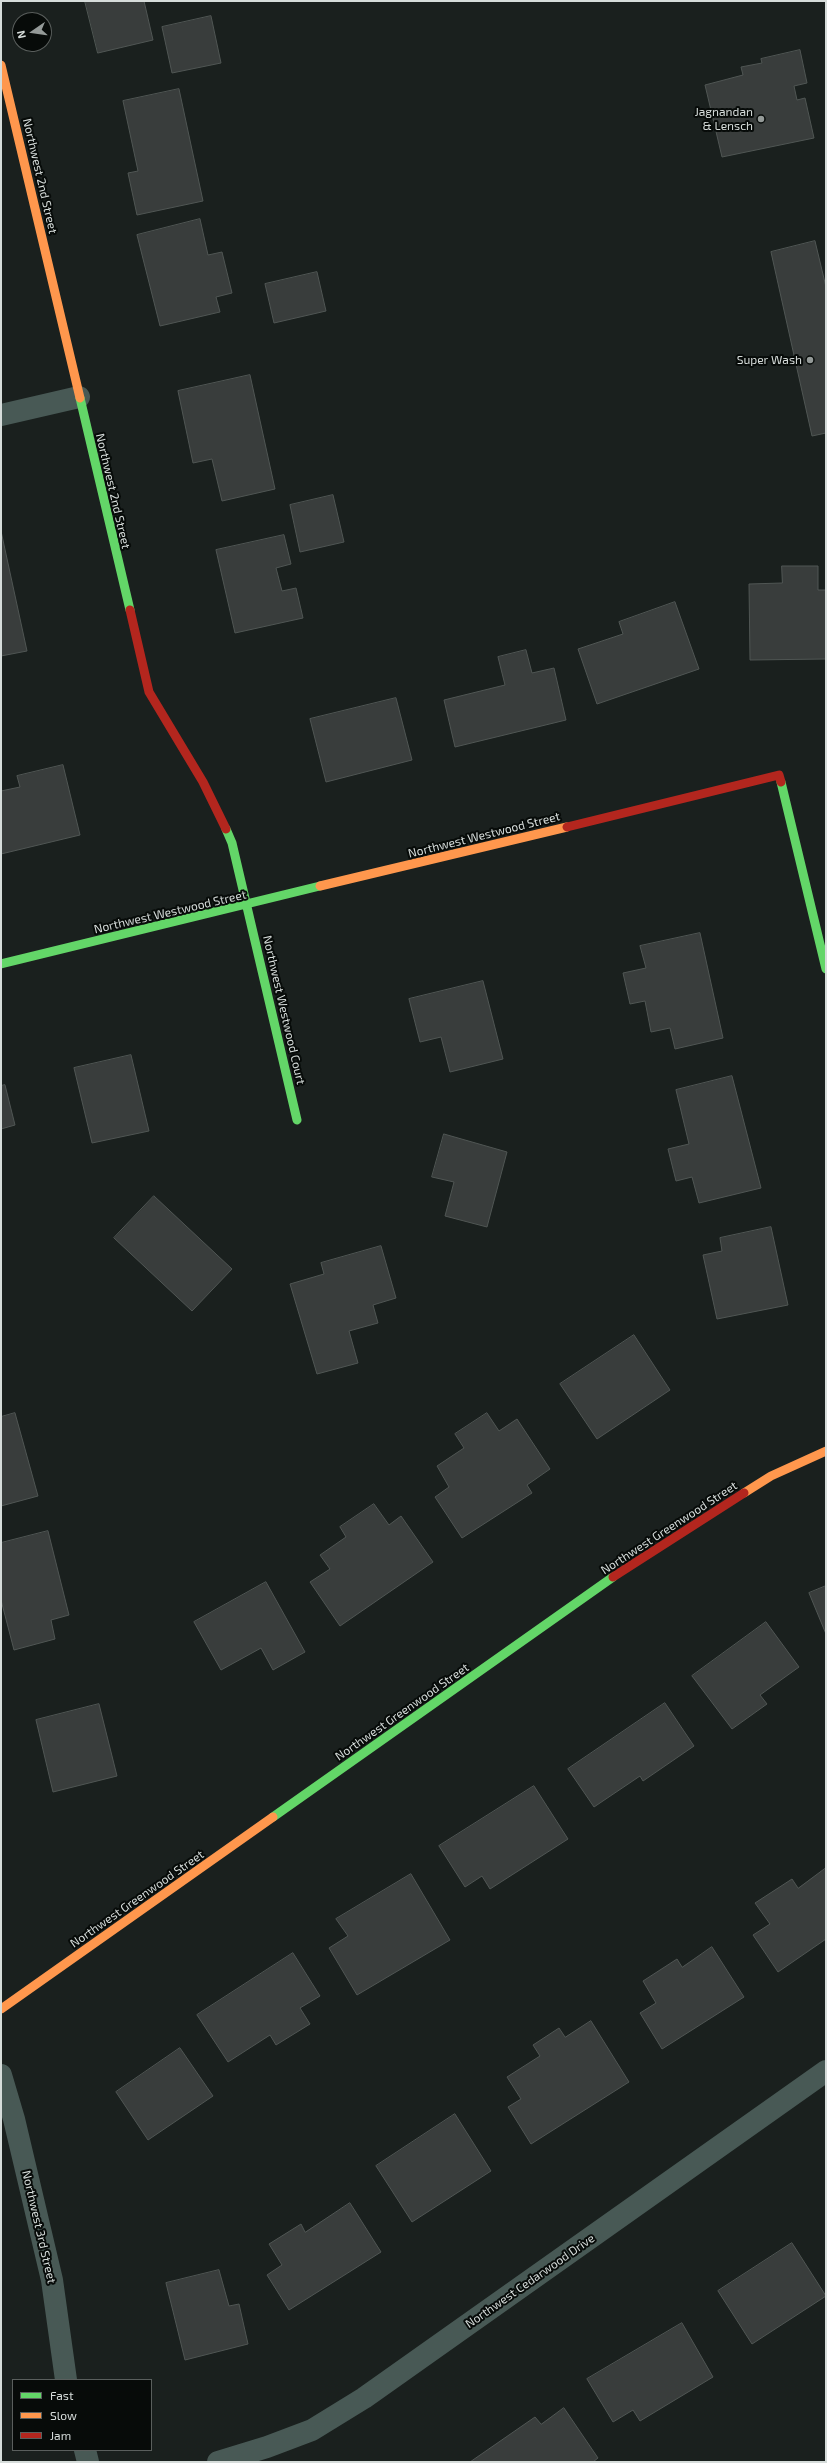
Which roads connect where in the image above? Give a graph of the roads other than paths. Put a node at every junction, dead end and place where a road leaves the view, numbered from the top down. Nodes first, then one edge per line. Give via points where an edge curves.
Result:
1 (1, 65) edge
2 (79, 397) junction
3 (1, 415) edge
4 (248, 906) junction
5 (1, 964) edge
6 (826, 969) edge
7 (297, 1120) dead end
8 (826, 1451) edge
9 (1, 2009) edge
10 (826, 2071) edge
11 (1, 2075) edge
12 (66, 2379) edge
13 (85, 2451) edge
14 (88, 2462) edge
15 (218, 2462) edge

1 - 2 street, Northwest 2nd Street
2 - 3 street
2 - 4 street, Northwest 2nd Street via 149,692 159,714 217,808 232,844
4 - 5 street, Northwest Westwood Street
4 - 6 street, Northwest Westwood Street via 779,775
4 - 7 street, Northwest Westwood Court
8 - 9 street, Northwest Greenwood Street via 771,1476 648,1554
10 - 15 street, Northwest Cedarwood Drive via 364,2398 312,2430
11 - 12 street, Northwest 3rd Street via 52,2280
13 - 14 street

